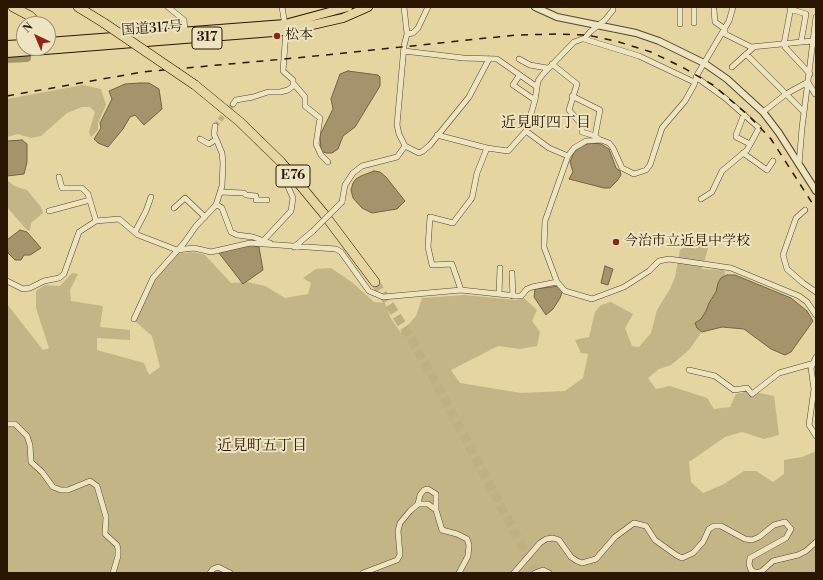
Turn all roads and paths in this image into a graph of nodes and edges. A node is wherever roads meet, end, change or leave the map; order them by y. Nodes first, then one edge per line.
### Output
1 (13, 7) edge
2 (78, 7) edge
3 (168, 7) edge
4 (282, 7) edge
5 (348, 7) edge
6 (368, 7) edge
7 (404, 7) edge
8 (428, 7) edge
9 (535, 7) edge
10 (613, 7) edge
11 (680, 7) edge
12 (694, 7) edge
13 (733, 7) edge
14 (7, 8) edge
15 (791, 8) edge
16 (714, 10) dead end
17 (20, 16) edge
18 (30, 16) edge
19 (816, 17) edge
20 (694, 23) dead end
21 (680, 24) dead end
22 (598, 26) junction
23 (285, 28) junction
24 (724, 29) junction
25 (185, 31) junction
26 (407, 34) junction
27 (584, 39) junction
28 (56, 41) edge
29 (812, 41) junction
30 (801, 42) junction
31 (784, 44) junction
32 (754, 47) junction
33 (56, 48) edge
34 (404, 51) junction
35 (746, 54) junction
36 (489, 59) junction
37 (519, 59) dead end
38 (704, 63) junction
39 (552, 64) junction
40 (813, 66) edge
41 (732, 67) dead end
42 (547, 68) junction
43 (810, 74) junction
44 (519, 76) junction
45 (695, 79) junction
46 (808, 82) junction
47 (293, 83) junction
48 (537, 87) junction
49 (786, 94) junction
50 (815, 94) dead end
51 (572, 96) junction
52 (535, 100) junction
53 (233, 104) tunnel mouth
54 (803, 111) dead end
55 (763, 112) junction
56 (744, 114) junction
57 (215, 126) tunnel mouth
58 (526, 131) junction
59 (438, 135) junction
60 (594, 136) junction
61 (200, 139) dead end
62 (215, 140) junction
63 (601, 140) junction
64 (750, 144) junction
65 (405, 146) junction
66 (488, 148) junction
67 (743, 153) junction
68 (568, 156) junction
69 (773, 161) dead end
70 (328, 162) dead end
71 (799, 164) junction
72 (59, 176) dead end
73 (286, 182) dead end
74 (816, 190) edge
75 (220, 192) junction
76 (151, 197) dead end
77 (701, 199) dead end
78 (90, 200) junction
79 (267, 200) dead end
80 (216, 204) junction
81 (174, 208) dead end
82 (805, 210) dead end
83 (48, 211) dead end
84 (205, 217) junction
85 (96, 221) junction
86 (134, 232) junction
87 (264, 240) junction
88 (274, 244) junction
89 (294, 247) junction
90 (177, 250) junction
91 (500, 268) dead end
92 (512, 273) dead end
93 (7, 281) edge
94 (375, 282) tunnel mouth
95 (558, 282) junction
96 (461, 290) junction
97 (816, 292) edge
98 (499, 294) junction
99 (513, 296) junction
100 (816, 315) edge
101 (134, 319) dead end
102 (816, 357) edge
103 (812, 364) junction
104 (689, 370) dead end
105 (815, 386) edge
106 (7, 424) edge
107 (816, 436) edge
108 (418, 504) junction
109 (436, 510) junction
110 (816, 542) edge
111 (113, 573) edge
112 (210, 573) edge
113 (230, 573) edge
114 (363, 573) edge
115 (459, 573) edge
116 (514, 573) edge
117 (535, 573) edge
118 (549, 573) edge

1 - 18 highway
2 - 94 highway, E76, bridge
3 - 25 street
4 - 23 street
5 - 23 highway, 国道317号 / 317
6 - 23 highway, 国道317号 / 317
7 - 26 street
8 - 26 street
9 - 22 street
10 - 22 street
11 - 21 street
12 - 20 street
13 - 24 street
14 - 17 highway
15 - 30 street
15 - 31 street
16 - 24 street
19 - 29 street
22 - 27 street
22 - 38 street
23 - 25 highway, 国道317号 / 317
23 - 33 highway, 国道317号 / 317
23 - 47 street
24 - 32 street
24 - 38 street
25 - 28 highway, 国道317号 / 317
26 - 34 street
27 - 39 street
27 - 45 street
29 - 30 street
29 - 40 street
30 - 31 street
31 - 32 street
31 - 43 street
32 - 35 street
34 - 36 street
34 - 65 street
35 - 41 street
35 - 49 street
36 - 44 street
36 - 59 street
37 - 42 street
38 - 45 street
38 - 55 street
39 - 42 street
39 - 51 street
40 - 43 street
42 - 48 street
43 - 46 street
44 - 48 street
44 - 52 street
45 - 56 street
45 - 63 street
46 - 49 street
46 - 50 street
46 - 71 street
47 - 53 street
47 - 70 street
48 - 52 street
49 - 54 street
49 - 55 street
51 - 60 street
51 - 60 street
52 - 58 street
55 - 71 street
56 - 64 street
56 - 64 street
57 - 62 street
58 - 66 street
58 - 68 street
59 - 65 street
59 - 66 street
60 - 63 street
61 - 62 street
62 - 75 street
63 - 68 street
64 - 67 street
65 - 89 street, bridge
66 - 96 street
67 - 69 street
67 - 77 street
68 - 95 street
71 - 74 street
72 - 78 street
73 - 87 street
75 - 79 street
75 - 80 street
76 - 86 street
78 - 83 street
78 - 85 street
80 - 84 street
80 - 87 street
81 - 84 street
82 - 97 street
84 - 90 street
85 - 86 street
85 - 93 street
86 - 90 street
87 - 88 street
88 - 89 street
88 - 90 street
89 - 96 street
90 - 101 street
91 - 98 street
92 - 99 street
95 - 99 street
95 - 100 street
96 - 98 street
98 - 99 street
102 - 103 street
103 - 104 street
103 - 105 street
105 - 107 street
106 - 111 street
108 - 109 street
108 - 109 street
108 - 114 street
109 - 115 street
110 - 116 street
112 - 113 street
117 - 118 street

